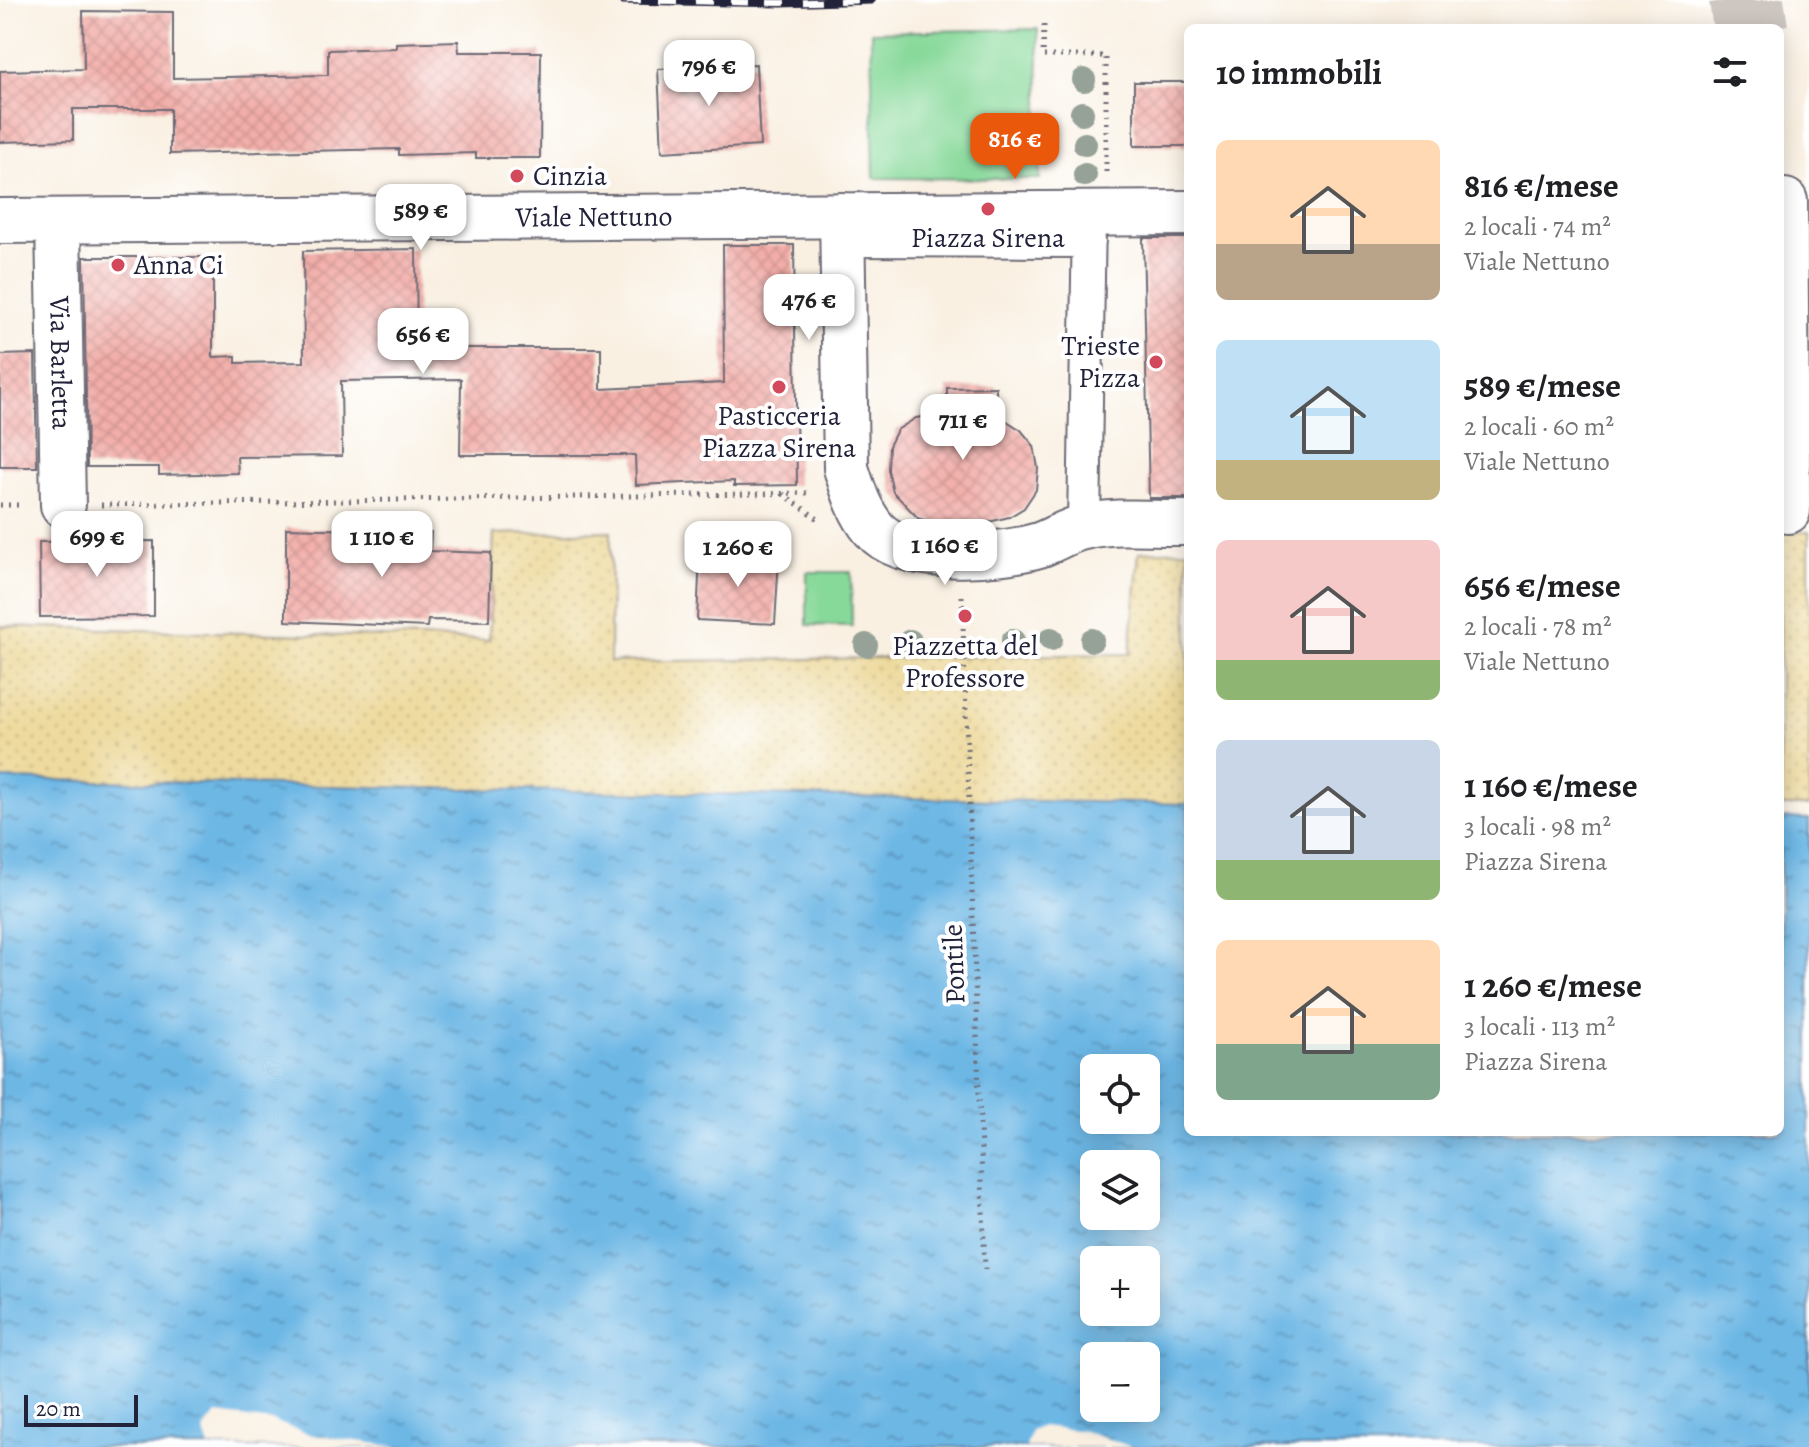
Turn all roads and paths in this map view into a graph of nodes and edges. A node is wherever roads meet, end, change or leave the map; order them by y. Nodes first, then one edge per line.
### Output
1 (1044, 25) dead end
2 (1791, 201) edge
3 (1184, 213) edge
4 (0, 221) edge
5 (58, 221) junction
6 (1094, 224) junction
7 (842, 228) junction
8 (783, 493) dead end
9 (0, 505) edge
10 (63, 505) junction
11 (1792, 511) edge
12 (1184, 523) edge
13 (1106, 526) junction
14 (961, 582) dead end
15 (985, 1270) dead end

1 - 6 path
2 - 11 street
3 - 6 street, Viale Nettuno
4 - 5 street, Viale Nettuno
5 - 7 street, Viale Nettuno
5 - 10 street, Via Barletta
6 - 7 street, Viale Nettuno
6 - 13 street
7 - 13 street
8 - 10 path
9 - 10 path
12 - 13 street
14 - 15 path, Pontile

